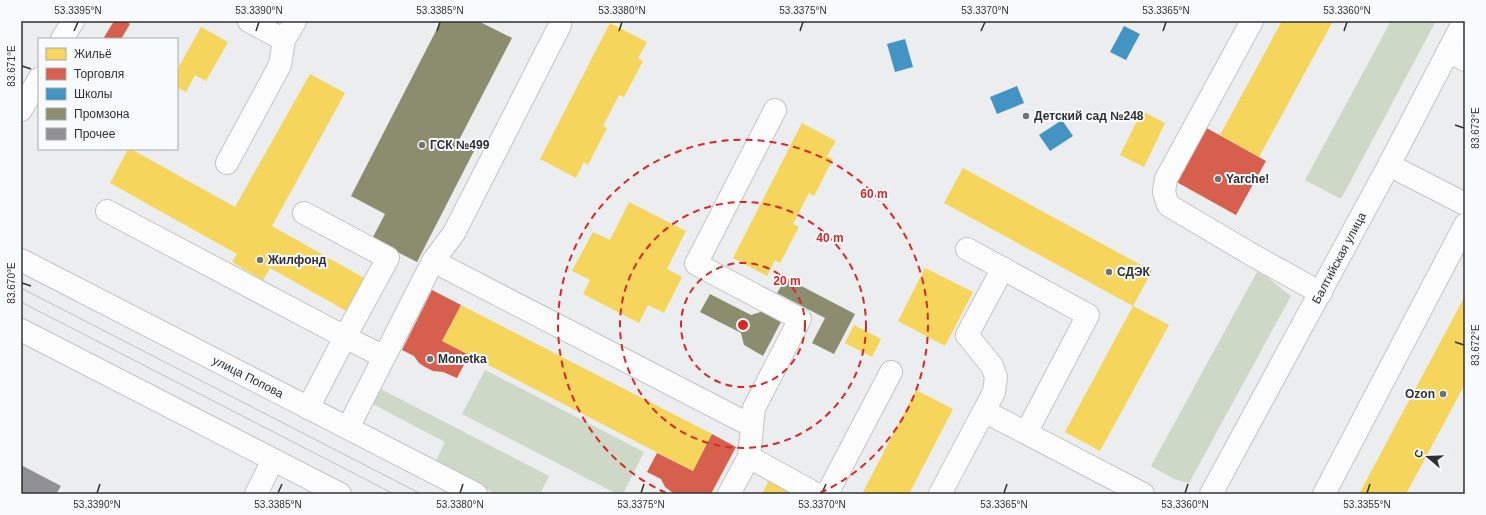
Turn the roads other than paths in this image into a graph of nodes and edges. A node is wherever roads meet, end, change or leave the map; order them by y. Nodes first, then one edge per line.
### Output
1 (73, 21) edge
2 (249, 21) edge
3 (295, 21) edge
4 (1252, 21) edge
5 (1464, 21) edge
6 (560, 24) dead end
7 (63, 38) edge
8 (284, 40) junction
9 (1457, 55) edge
10 (38, 81) edge
11 (21, 110) edge
12 (776, 110) dead end
13 (227, 163) dead end
14 (1389, 165) junction
15 (1465, 204) edge
16 (107, 210) dead end
17 (304, 213) dead end
18 (1465, 225) edge
19 (968, 249) dead end
20 (21, 260) edge
21 (432, 261) junction
22 (1003, 268) junction
23 (1320, 293) junction
24 (21, 330) edge
25 (345, 337) junction
26 (384, 357) junction
27 (891, 372) dead end
28 (308, 408) junction
29 (984, 410) junction
30 (752, 426) junction
31 (348, 428) junction
32 (1026, 433) junction
33 (748, 457) junction
34 (273, 460) junction
35 (256, 494) edge
36 (340, 494) edge
37 (476, 494) edge
38 (729, 494) edge
39 (816, 494) edge
40 (826, 494) edge
41 (940, 494) edge
42 (1143, 494) edge
43 (1211, 494) edge
44 (1324, 494) edge

1 - 7 main road
2 - 8 main road
3 - 8 main road
4 - 23 main road
5 - 9 main road, Балтийская улица
6 - 21 main road
8 - 13 main road
9 - 14 main road, Балтийская улица
10 - 11 main road
12 - 30 main road
14 - 15 main road
14 - 23 main road, Балтийская улица
16 - 25 main road
17 - 25 main road
18 - 44 main road
19 - 22 main road
20 - 28 main road, улица Попова
21 - 26 main road
21 - 30 main road
22 - 29 main road
22 - 32 main road
23 - 43 main road, Балтийская улица
24 - 34 main road
25 - 26 main road
25 - 28 main road
26 - 31 main road
27 - 40 main road
28 - 31 main road, улица Попова
29 - 32 main road
29 - 41 main road
30 - 33 main road
31 - 37 main road, улица Попова
32 - 42 main road
33 - 38 main road
33 - 39 main road
34 - 35 main road
34 - 36 main road

